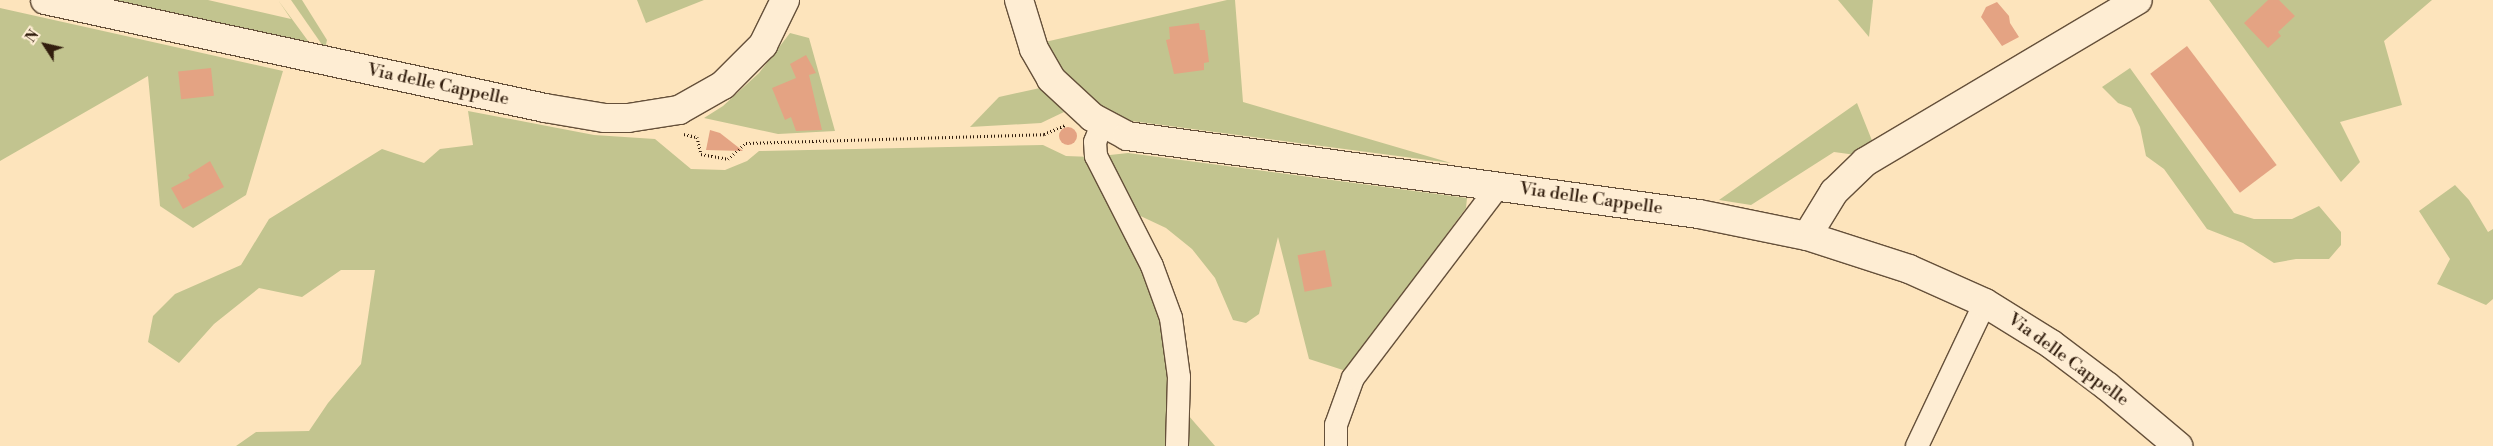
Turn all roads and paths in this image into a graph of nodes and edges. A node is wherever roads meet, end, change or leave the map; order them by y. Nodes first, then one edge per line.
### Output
1 (45, 0) edge
2 (785, 0) edge
3 (1018, 0) edge
4 (2138, 0) edge
5 (680, 133) dead end
6 (1099, 133) junction
7 (1499, 186) junction
8 (1807, 236) junction
9 (1985, 303) junction
10 (1177, 446) edge
11 (1336, 446) edge
12 (1918, 446) edge
13 (2178, 446) edge

1 - 2 main road, Via delle Cappelle
3 - 6 main road, Via delle Cappelle
4 - 8 main road
5 - 6 path
6 - 7 main road, Via delle Cappelle
6 - 10 street
7 - 8 main road, Via delle Cappelle
7 - 11 street
8 - 9 main road, Via delle Cappelle
9 - 12 street
9 - 13 main road, Via delle Cappelle

